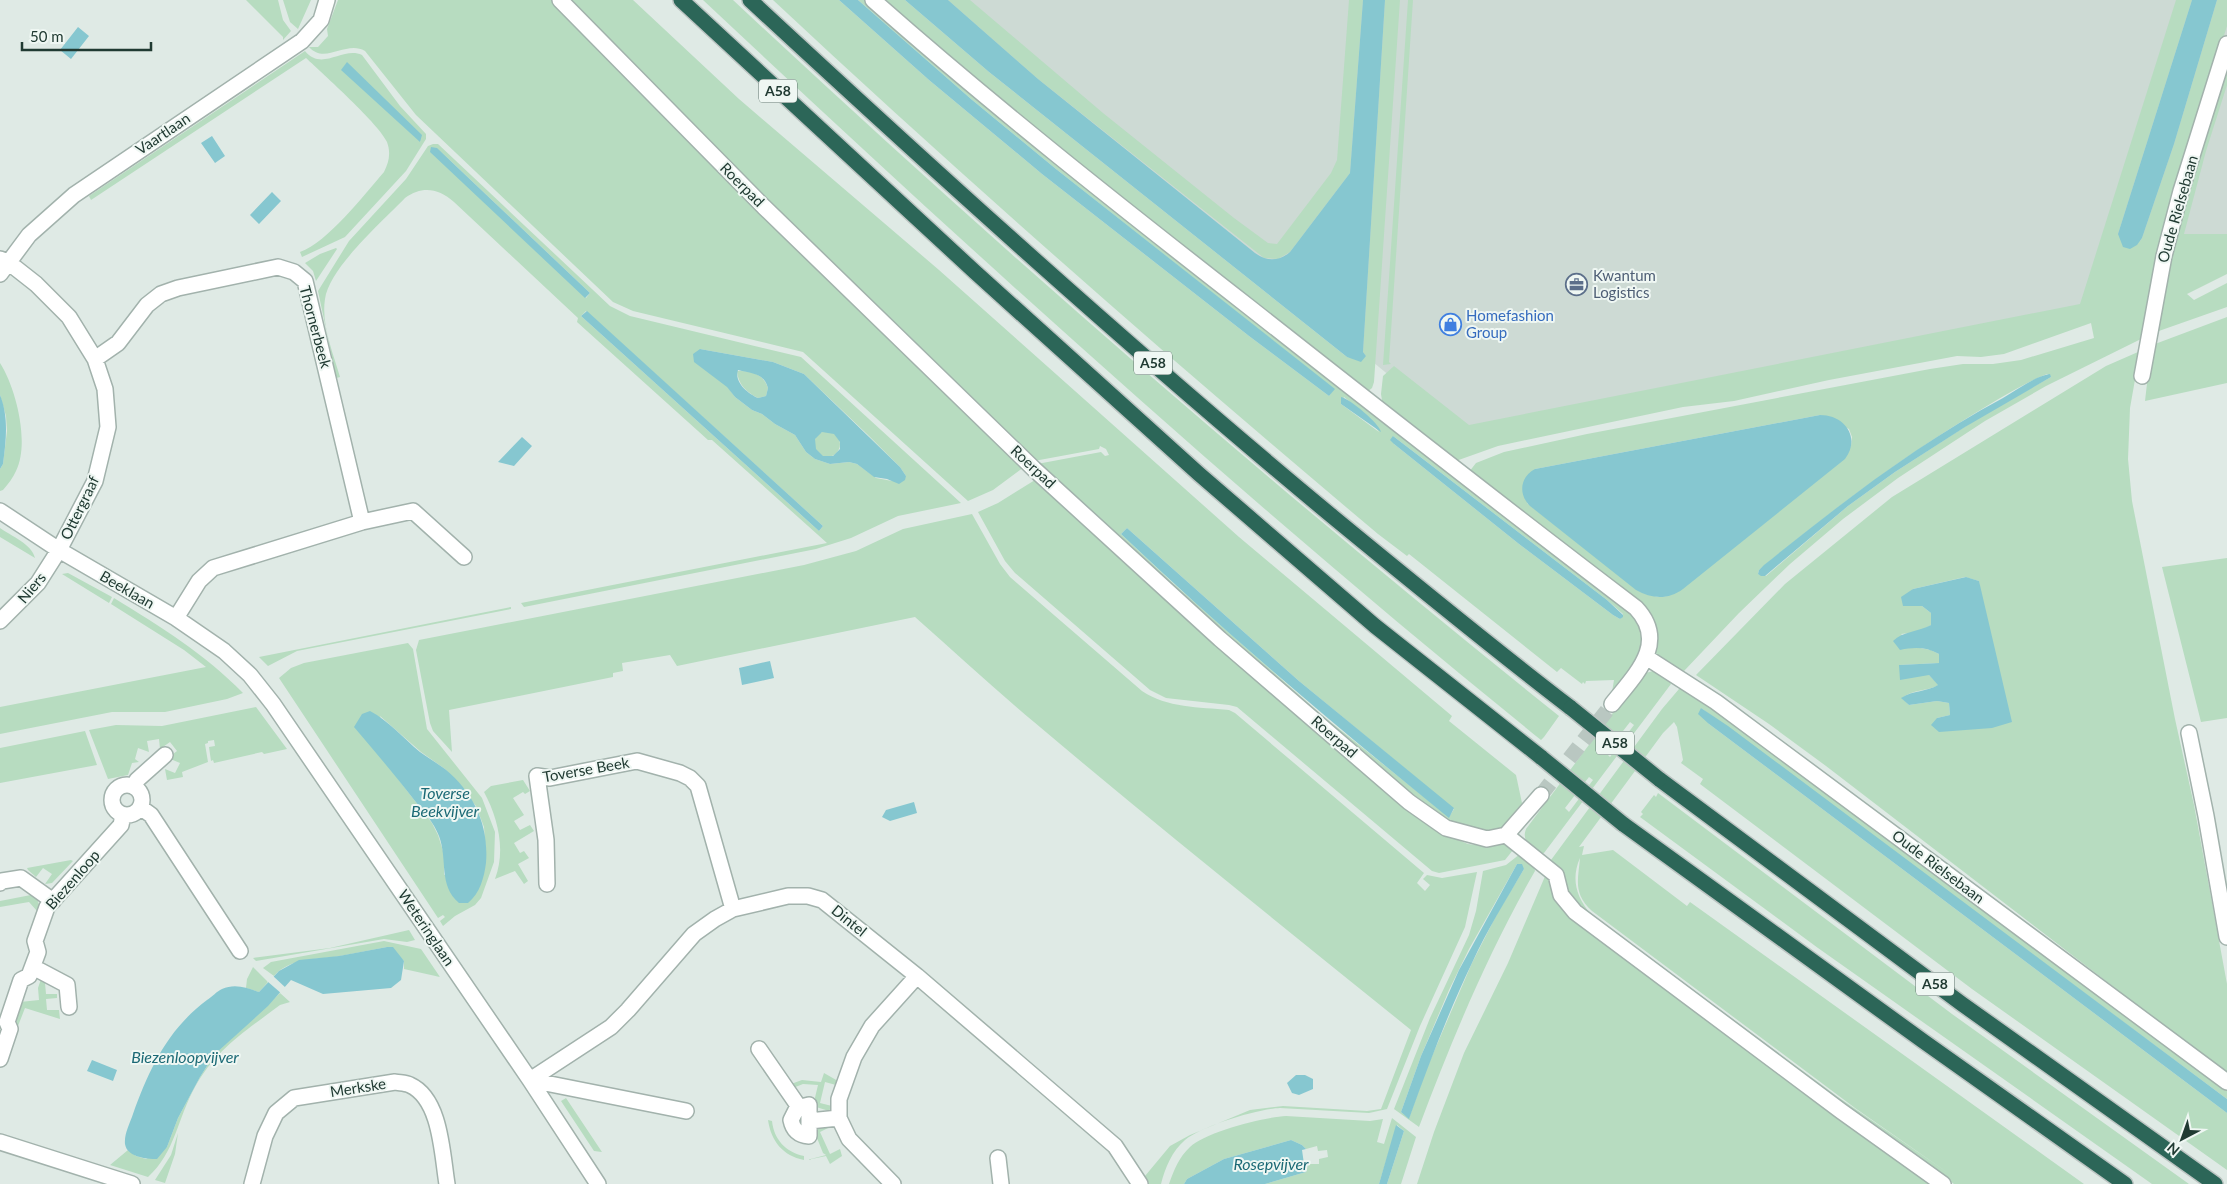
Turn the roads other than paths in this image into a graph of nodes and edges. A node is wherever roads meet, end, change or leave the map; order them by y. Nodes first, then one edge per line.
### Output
1 (327, 0) edge
2 (560, 0) edge
3 (681, 0) edge
4 (750, 0) edge
5 (873, 0) edge
6 (2227, 44) edge
7 (3, 265) edge
8 (95, 359) junction
9 (2142, 376) dead end
10 (0, 511) edge
11 (362, 522) junction
12 (59, 550) junction
13 (464, 557) dead end
14 (176, 618) junction
15 (0, 621) edge
16 (1646, 657) junction
17 (250, 675) joint
18 (1612, 704) tunnel mouth
19 (2188, 733) dead end
20 (165, 755) dead end
21 (134, 787) junction
22 (1541, 795) tunnel mouth
23 (140, 807) junction
24 (123, 814) junction
25 (1506, 835) junction
26 (0, 883) edge
27 (547, 884) dead end
28 (53, 901) junction
29 (733, 908) junction
30 (2227, 937) edge
31 (240, 951) dead end
32 (32, 966) junction
33 (917, 976) junction
34 (69, 1007) dead end
35 (759, 1049) dead end
36 (0, 1059) edge
37 (530, 1080) junction
38 (2227, 1082) edge
39 (686, 1111) dead end
40 (839, 1118) junction
41 (0, 1142) edge
42 (998, 1158) dead end
43 (132, 1184) edge
44 (252, 1184) edge
45 (447, 1184) edge
46 (598, 1184) edge
47 (893, 1184) edge
48 (1001, 1184) edge
49 (1140, 1184) edge
50 (1943, 1184) edge
51 (2125, 1184) edge
52 (2215, 1184) edge

1 - 7 street, Vaartlaan
2 - 25 street, Roerpad
3 - 51 highway, A58, bridge
4 - 52 highway, A58, bridge
5 - 16 street
6 - 9 street, Oude Rielsebaan
7 - 8 street, Ottergraaf
8 - 11 street, Thornerbeek
8 - 12 street, Ottergraaf
10 - 12 street, Beeklaan
11 - 13 street
11 - 14 street
12 - 14 street, Beeklaan
12 - 15 street, Niers
14 - 17 street, Beeklaan
16 - 18 street
16 - 38 street, Oude Rielsebaan
17 - 37 street, Weteringlaan
19 - 30 street
20 - 21 street
21 - 23 street
21 - 24 street
22 - 25 street
23 - 24 street
23 - 31 street
24 - 28 street, Biezenloop
25 - 50 street
26 - 28 street
27 - 29 street, Toverse Beek
28 - 32 street, Biezenloop
29 - 33 street, Dintel
29 - 37 street, Dintel
32 - 34 street
32 - 36 street, Biezenloop
33 - 40 street
33 - 49 street, Dintel
35 - 40 street
37 - 39 street
37 - 46 street, Weteringlaan
40 - 47 street
41 - 43 street
42 - 48 street
44 - 45 street, Merkske

